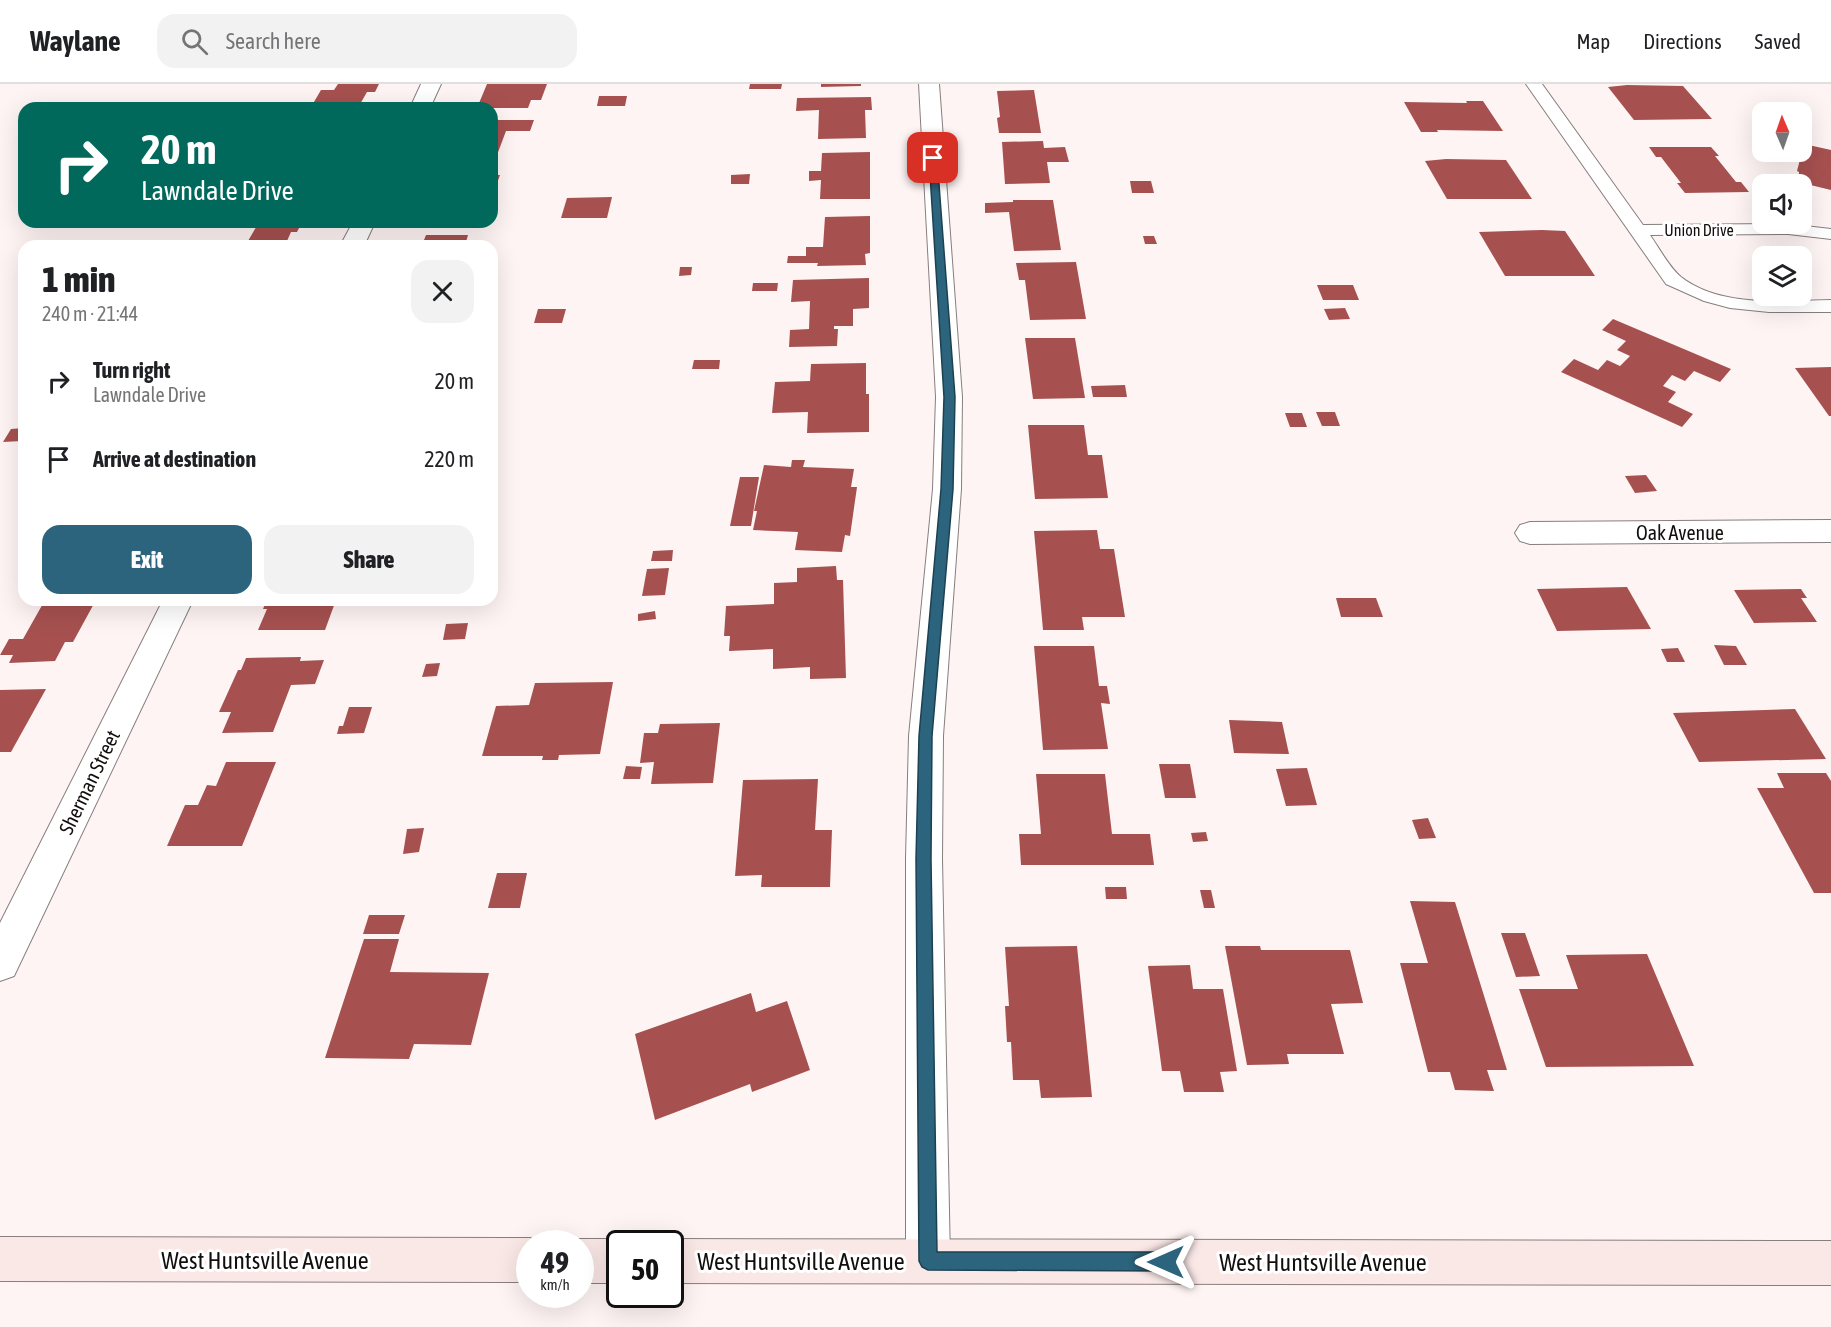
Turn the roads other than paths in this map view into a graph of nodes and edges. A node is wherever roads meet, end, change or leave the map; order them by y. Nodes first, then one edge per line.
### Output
1 (431, 84) edge
2 (929, 84) edge
3 (1534, 84) edge
4 (423, 102) edge
5 (1638, 230) junction
6 (1831, 234) edge
7 (1831, 306) edge
8 (1831, 531) edge
9 (1530, 532) dead end
10 (175, 606) edge
11 (0, 963) edge
12 (0, 1259) edge
13 (516, 1260) edge
14 (684, 1261) edge
15 (928, 1261) junction
16 (1831, 1263) edge

1 - 4 street
2 - 15 street
3 - 5 lane, Union Drive
5 - 6 lane, Union Drive
5 - 7 lane, Union Drive
8 - 9 street, Oak Avenue
10 - 11 street, Sherman Street
12 - 13 main road, West Huntsville Avenue
14 - 15 main road, West Huntsville Avenue
15 - 16 main road, West Huntsville Avenue

